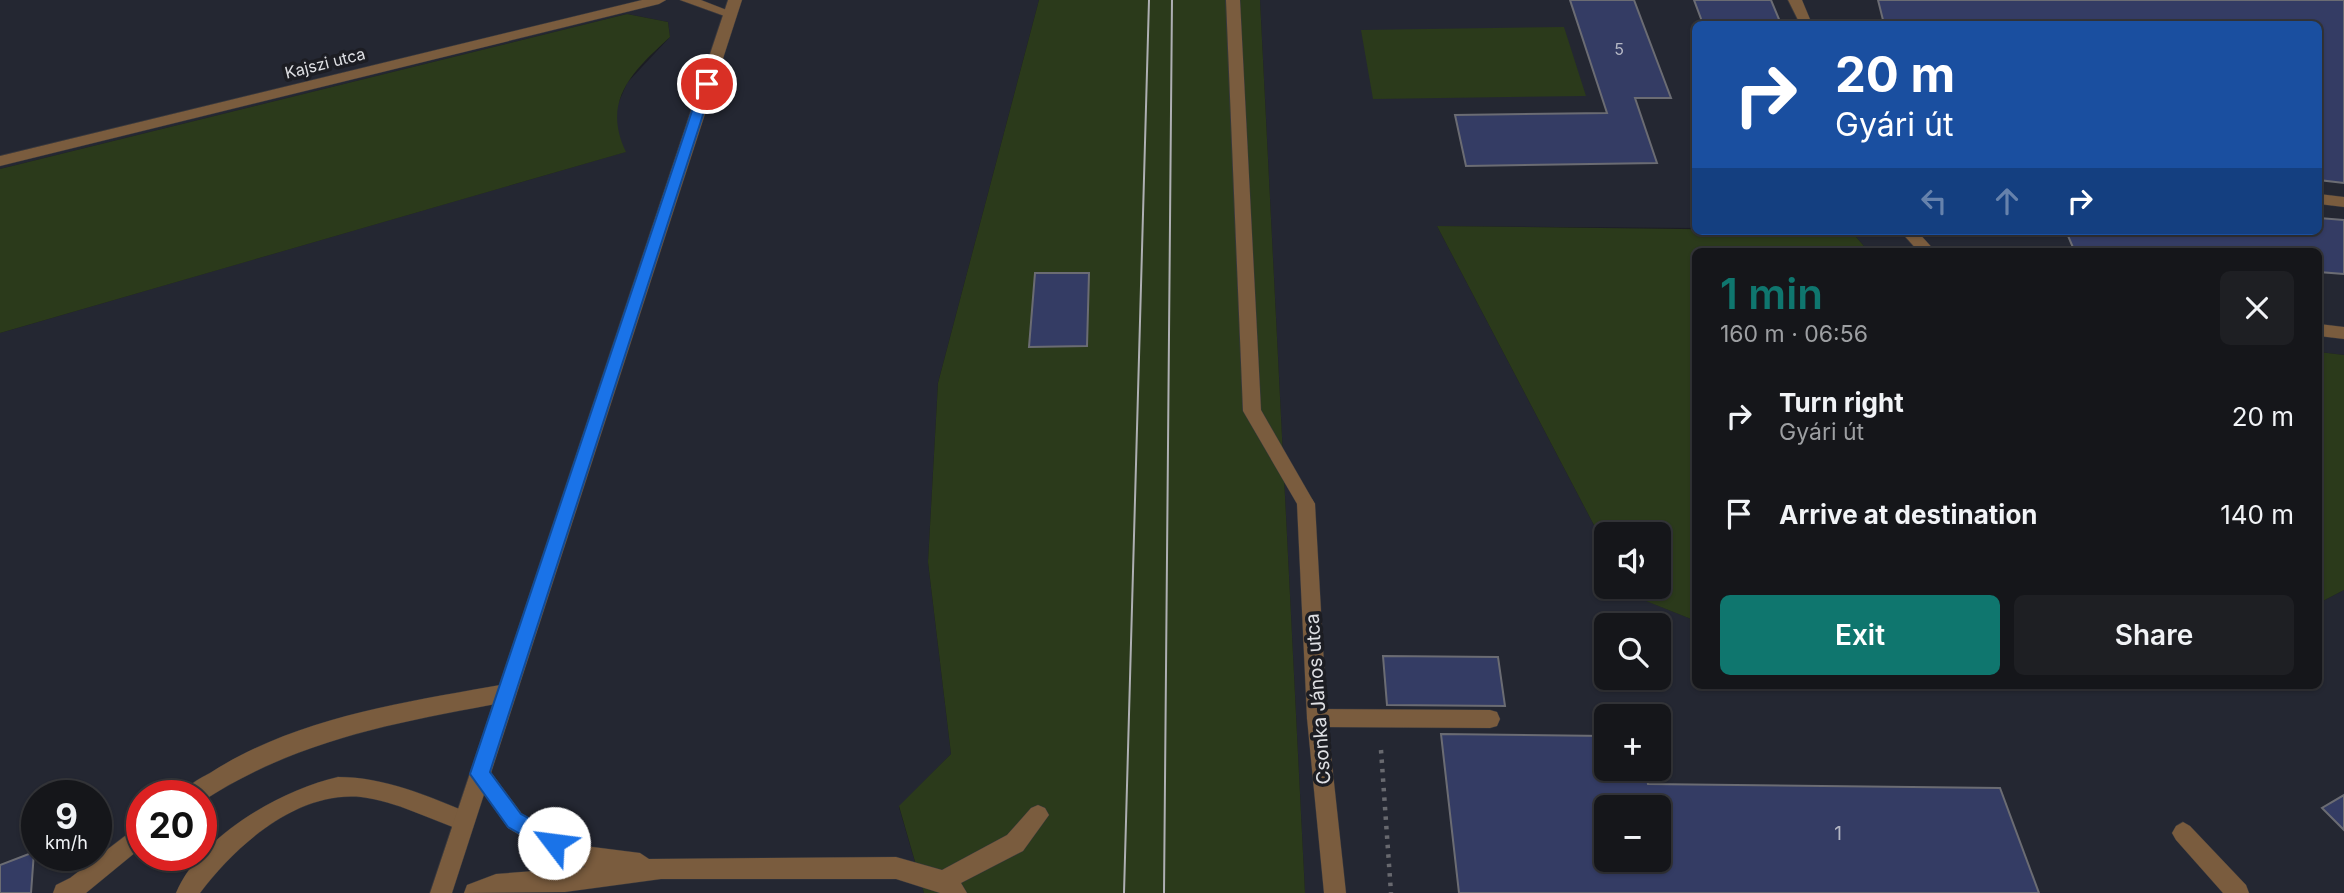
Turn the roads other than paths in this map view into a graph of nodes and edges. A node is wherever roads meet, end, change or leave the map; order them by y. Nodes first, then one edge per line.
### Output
1 (659, 0) edge
2 (687, 0) edge
3 (1233, 0) edge
4 (1795, 0) edge
5 (732, 7) edge
6 (1805, 21) edge
7 (0, 161) edge
8 (2322, 199) edge
9 (2344, 202) edge
10 (1912, 235) edge
11 (1924, 248) edge
12 (2322, 330) edge
13 (2344, 333) edge
14 (506, 693) junction
15 (1317, 718) junction
16 (1490, 719) dead end
17 (480, 774) junction
18 (215, 780) edge
19 (1038, 815) dead end
20 (464, 821) junction
21 (2183, 833) dead end
22 (126, 846) edge
23 (661, 868) junction
24 (949, 887) edge
25 (64, 893) edge
26 (187, 893) edge
27 (441, 893) edge
28 (475, 893) edge
29 (1335, 893) edge
30 (2238, 893) edge

1 - 7 street, Kajszi utca
2 - 5 street
3 - 15 street, Csonka János utca
4 - 6 street
5 - 14 street
8 - 9 street
10 - 11 street
12 - 13 street
14 - 17 street
14 - 18 street
15 - 16 street
15 - 29 street, Csonka János utca
17 - 20 street
17 - 23 street
19 - 24 street
20 - 26 street
20 - 27 street
21 - 30 street
22 - 25 street
23 - 24 street
23 - 28 street

